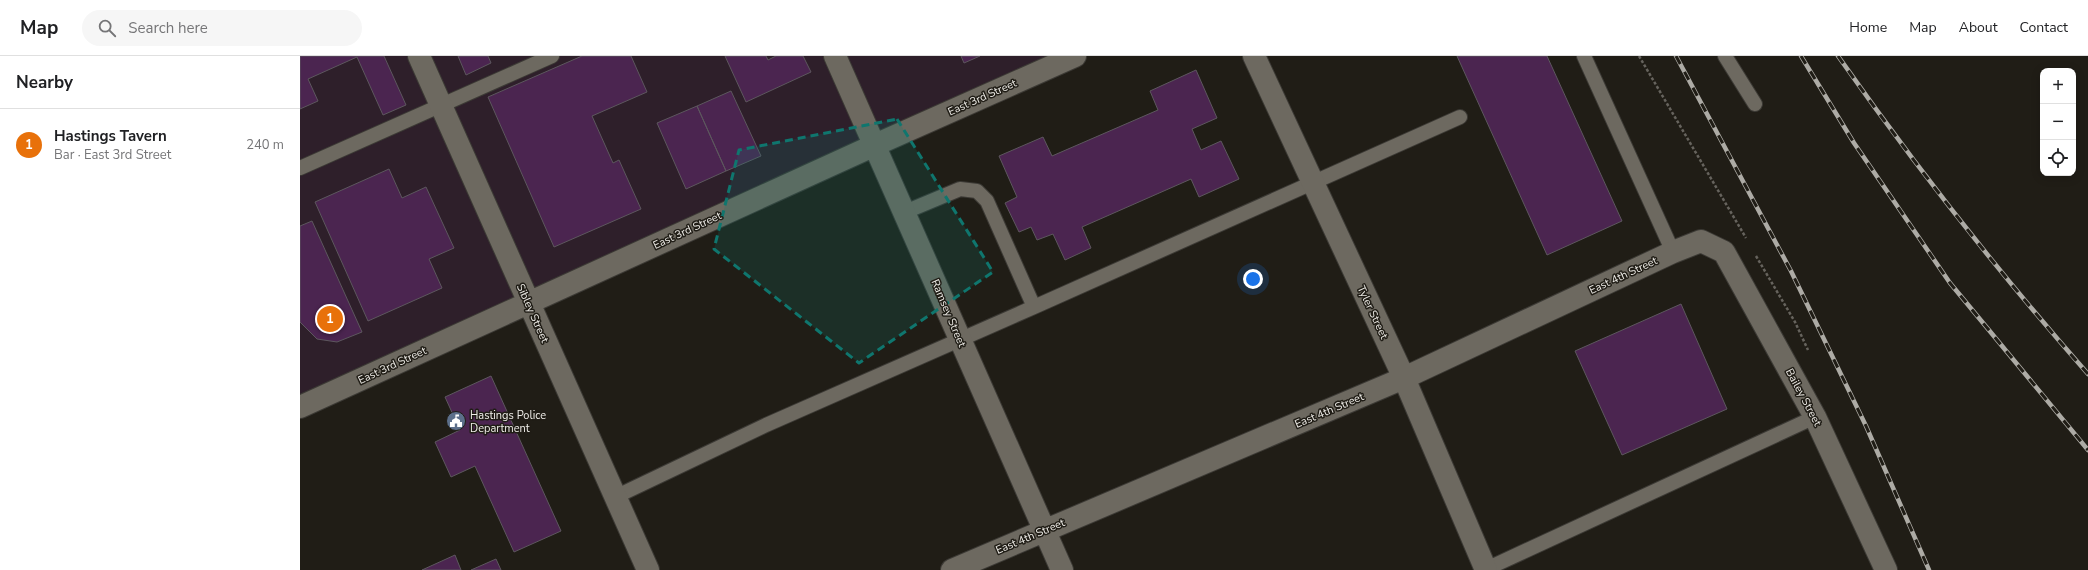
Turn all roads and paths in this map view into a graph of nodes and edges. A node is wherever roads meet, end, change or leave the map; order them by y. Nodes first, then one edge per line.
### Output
1 (419, 56) edge
2 (552, 56) edge
3 (835, 56) edge
4 (1075, 56) edge
5 (1254, 56) edge
6 (1584, 56) edge
7 (1725, 56) edge
8 (1755, 104) dead end
9 (441, 105) junction
10 (1460, 117) dead end
11 (875, 145) junction
12 (300, 168) edge
13 (1313, 182) junction
14 (905, 212) junction
15 (1701, 241) joint
16 (1673, 252) junction
17 (528, 303) junction
18 (1034, 307) junction
19 (960, 339) junction
20 (1404, 378) junction
21 (300, 407) edge
22 (1816, 417) junction
23 (615, 497) junction
24 (1044, 530) junction
25 (648, 570) edge
26 (952, 570) edge
27 (1062, 570) edge
28 (1485, 570) edge
29 (1886, 570) edge

1 - 9 street, Sibley Street
2 - 9 lane
3 - 11 street, Ramsey Street
4 - 11 street, East 3rd Street
5 - 13 street, Tyler Street
6 - 16 lane
7 - 8 lane
9 - 12 lane
9 - 17 street, Sibley Street
10 - 13 lane
11 - 14 street, Ramsey Street
11 - 17 street, East 3rd Street
13 - 18 lane
13 - 20 street, Tyler Street
14 - 18 lane
14 - 19 street, Ramsey Street
15 - 16 street, East 4th Street
15 - 22 street, Bailey Street
16 - 20 street, East 4th Street
17 - 21 street, East 3rd Street
17 - 23 street, Sibley Street
18 - 19 lane
19 - 23 lane
19 - 24 street, Ramsey Street
20 - 24 street, East 4th Street
20 - 28 street, Tyler Street
22 - 28 lane
22 - 29 street, Bailey Street
23 - 25 street, Sibley Street
24 - 26 street, East 4th Street
24 - 27 street, Ramsey Street

